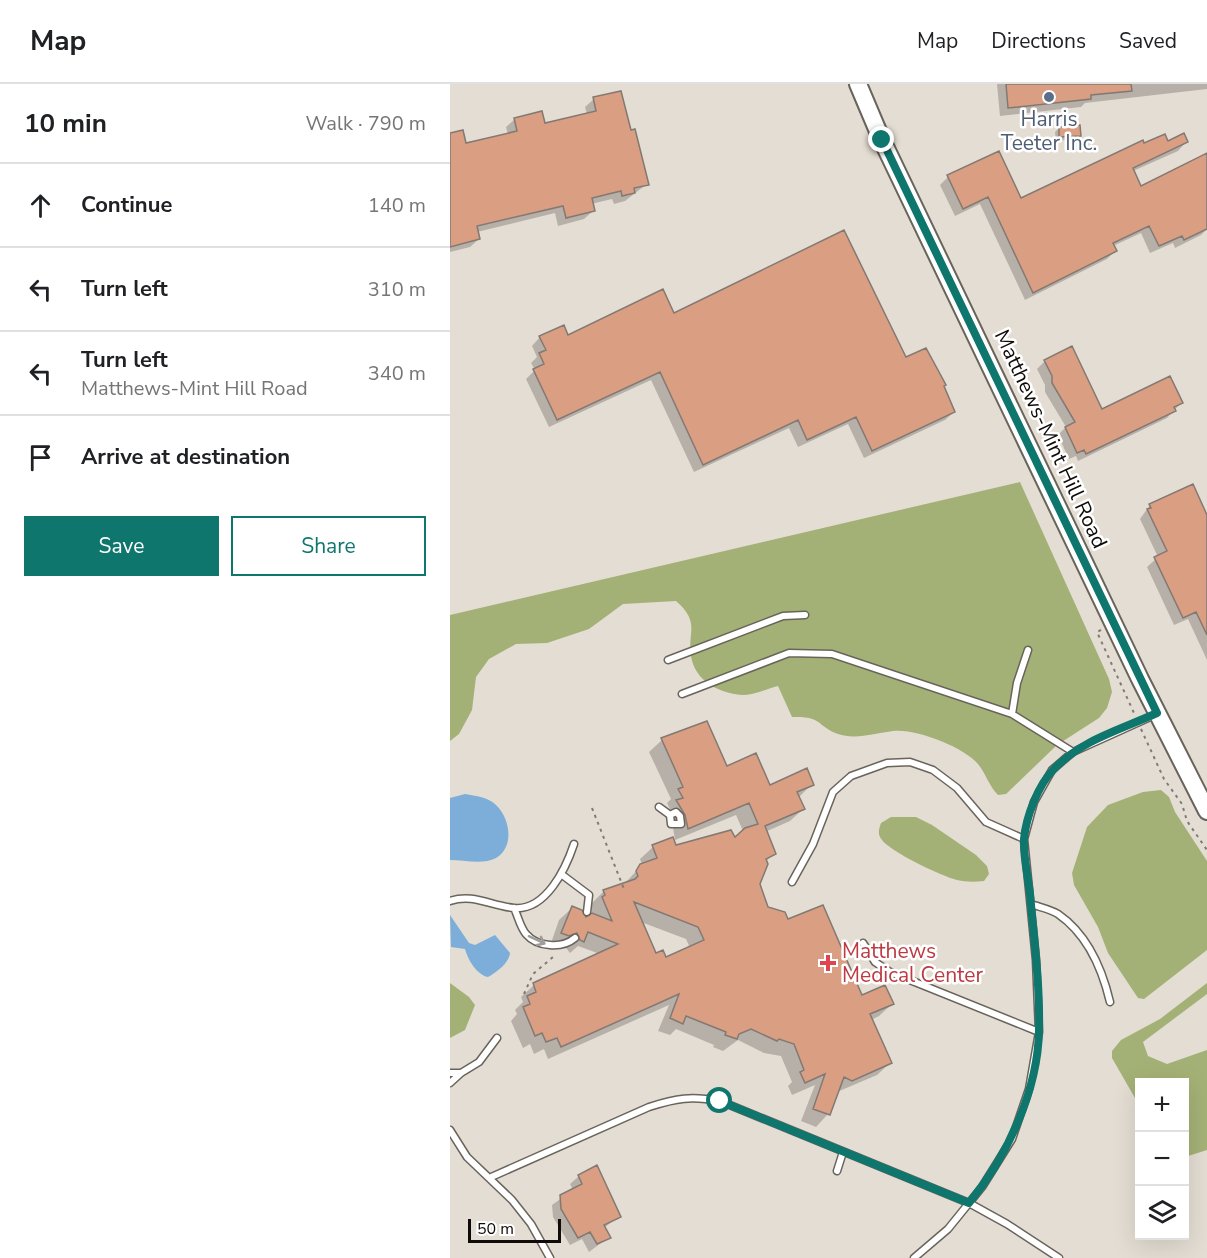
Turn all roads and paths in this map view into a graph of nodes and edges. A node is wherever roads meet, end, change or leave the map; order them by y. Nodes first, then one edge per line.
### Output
1 (858, 84) edge
2 (805, 615) dead end
3 (1097, 632) dead end
4 (1028, 650) dead end
5 (668, 660) dead end
6 (682, 694) dead end
7 (1132, 709) dead end
8 (1157, 713) junction
9 (1012, 714) junction
10 (1143, 734) dead end
11 (1073, 752) junction
12 (659, 807) dead end
13 (592, 808) dead end
14 (1207, 811) edge
15 (670, 814) dead end
16 (1024, 839) junction
17 (574, 844) dead end
18 (1207, 850) edge
19 (561, 874) junction
20 (792, 882) dead end
21 (624, 889) dead end
22 (450, 901) edge
23 (1031, 904) junction
24 (514, 908) junction
25 (587, 912) dead end
26 (575, 938) dead end
27 (864, 943) dead end
28 (553, 957) dead end
29 (524, 994) dead end
30 (1110, 1002) dead end
31 (1039, 1032) junction
32 (497, 1038) dead end
33 (450, 1072) edge
34 (461, 1073) junction
35 (450, 1083) edge
36 (450, 1130) edge
37 (843, 1152) junction
38 (837, 1171) dead end
39 (489, 1178) junction
40 (969, 1203) junction
41 (550, 1258) edge
42 (914, 1258) edge
43 (1059, 1258) edge

1 - 8 main road, Matthews-Mint Hill Road
2 - 5 lane
3 - 7 path
4 - 9 lane
6 - 9 lane
8 - 11 lane
8 - 14 main road, Matthews-Mint Hill Road
9 - 11 lane
10 - 18 path
11 - 16 lane
12 - 15 lane
13 - 21 path
16 - 20 lane
16 - 23 lane
17 - 19 lane
19 - 24 lane
19 - 25 lane
22 - 24 lane
23 - 30 lane
23 - 31 lane
24 -> 26 lane
27 - 31 lane
28 - 29 path
31 - 40 lane
32 - 34 lane
33 - 34 lane
34 - 35 lane
36 - 39 lane
37 - 38 lane
37 - 39 lane
37 - 40 lane
39 - 41 lane
40 - 42 lane
40 - 43 lane

